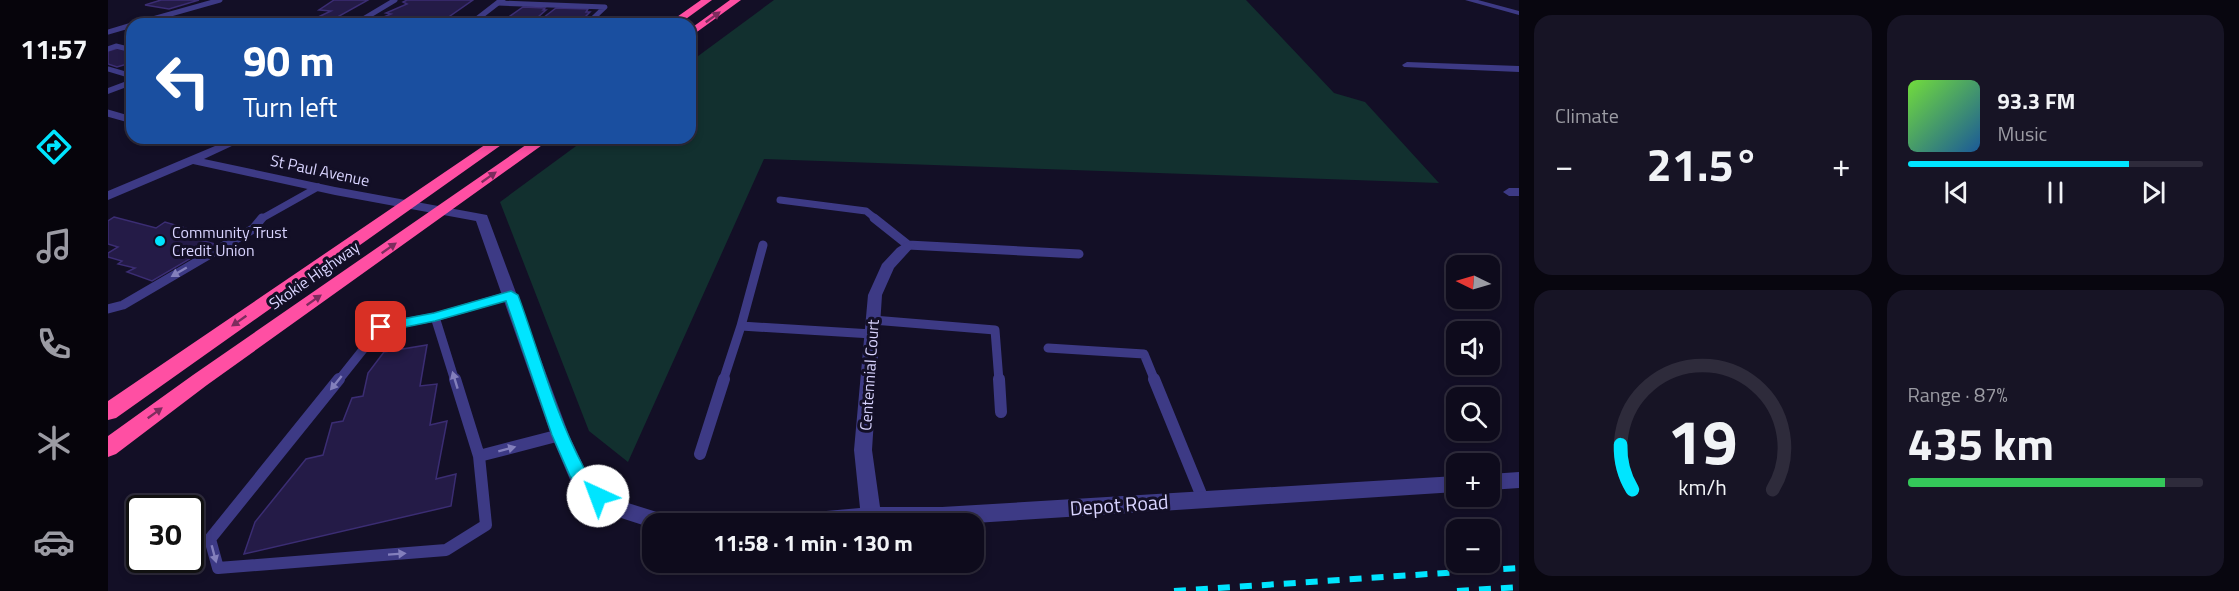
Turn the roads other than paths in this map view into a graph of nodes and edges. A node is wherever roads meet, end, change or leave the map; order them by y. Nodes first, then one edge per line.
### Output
1 (220, 0) edge
2 (395, 0) edge
3 (611, 0) edge
4 (707, 0) edge
5 (736, 0) edge
6 (1469, 0) edge
7 (500, 2) edge
8 (605, 7) junction
9 (1519, 13) edge
10 (156, 18) edge
11 (365, 18) edge
12 (478, 18) edge
13 (593, 18) edge
14 (681, 18) edge
15 (126, 26) edge
16 (696, 30) edge
17 (108, 32) edge
18 (126, 48) edge
19 (108, 49) edge
20 (1407, 65) dead end
21 (108, 69) edge
22 (1519, 69) edge
23 (126, 74) edge
24 (126, 84) edge
25 (108, 91) edge
26 (108, 113) edge
27 (126, 118) edge
28 (229, 144) edge
29 (495, 144) edge
30 (536, 144) edge
31 (192, 160) junction
32 (318, 187) junction
33 (108, 196) edge
34 (780, 200) dead end
35 (408, 205) junction
36 (441, 211) junction
37 (763, 245) dead end
38 (908, 245) junction
39 (1079, 254) dead end
40 (511, 295) junction
41 (108, 309) edge
42 (435, 317) junction
43 (741, 326) junction
44 (873, 327) junction
45 (1048, 348) dead end
46 (108, 412) edge
47 (1001, 412) dead end
48 (560, 435) junction
49 (108, 448) edge
50 (700, 454) dead end
51 (479, 456) junction
52 (1519, 480) edge
53 (1500, 481) edge
54 (1446, 485) edge
55 (1203, 500) junction
56 (871, 513) edge
57 (984, 513) edge
58 (642, 516) edge

1 - 10 lane
2 - 11 lane
3 - 8 lane
4 - 14 highway
16 -> 5 highway
6 - 9 street
7 - 8 lane
7 - 12 street
8 - 13 lane
15 - 17 lane
18 - 19 lane
20 - 22 street
21 - 23 lane
24 - 25 street
26 - 27 lane
28 - 31 street
29 - 35 highway, Skokie Highway
36 -> 30 highway, Skokie Highway
31 - 32 street, St Paul Avenue
31 - 33 street
32 - 35 street, St Paul Avenue
32 -> 41 lane
34 - 38 lane
35 - 36 street, St Paul Avenue
35 -> 46 highway, Skokie Highway
36 - 40 street
49 -> 36 highway, Skokie Highway
37 - 43 lane
38 - 39 lane
38 - 44 street, Centennial Court
40 - 42 lane
40 - 48 street
51 -> 42 lane
42 -> 51 lane
43 - 44 lane
43 - 50 lane
44 - 47 lane
44 - 56 street, Centennial Court
45 - 55 lane
51 -> 48 lane
48 - 58 street
52 - 53 street
54 - 55 street, Depot Road
55 - 57 street, Depot Road

